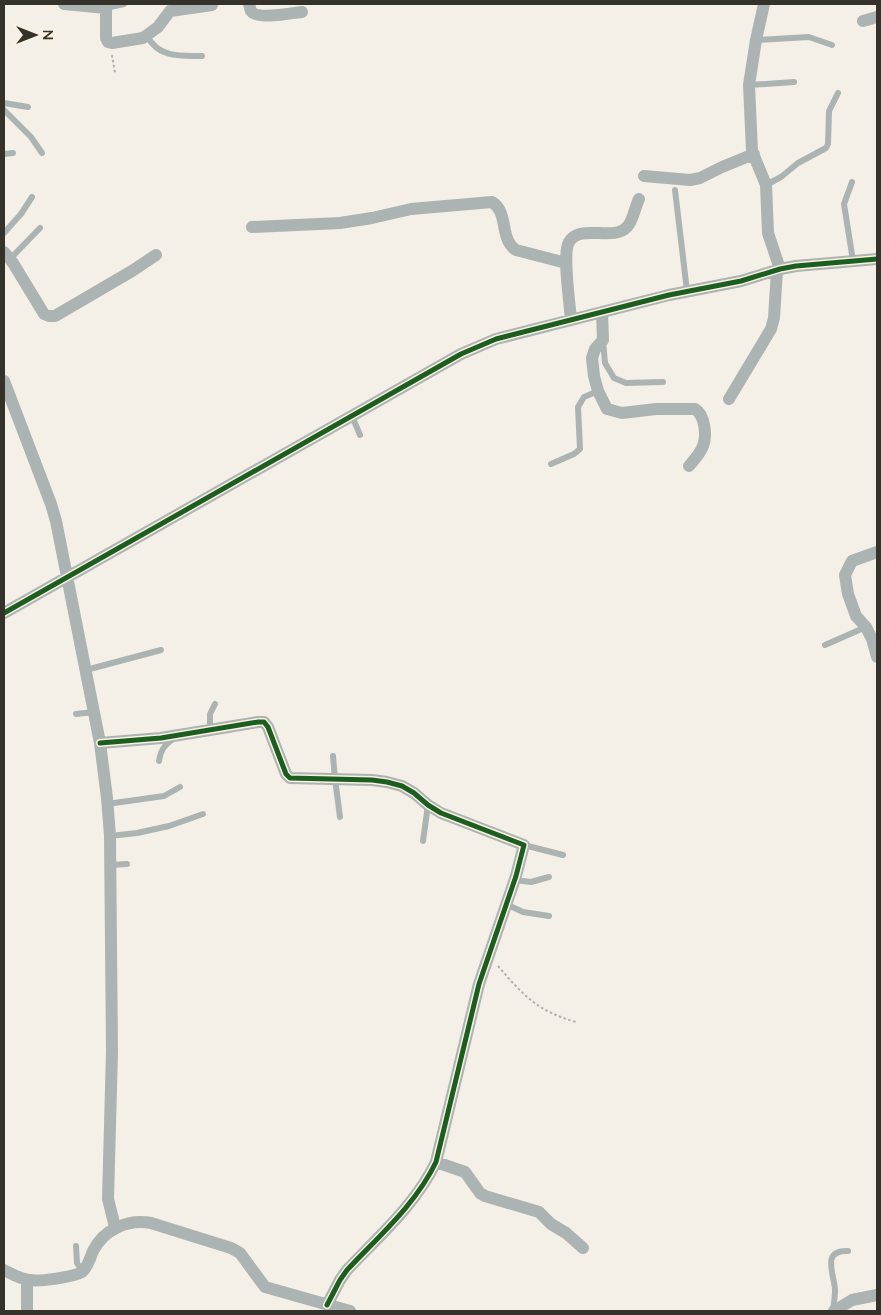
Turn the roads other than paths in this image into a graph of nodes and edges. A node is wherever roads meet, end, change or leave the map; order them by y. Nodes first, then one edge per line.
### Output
1 (64, 4) edge
2 (124, 4) edge
3 (249, 4) edge
4 (764, 4) edge
5 (212, 5) edge
6 (106, 8) junction
7 (302, 12) dead end
8 (877, 18) edge
9 (863, 21) dead end
10 (147, 36) junction
11 (756, 40) junction
12 (832, 45) dead end
13 (202, 56) dead end
14 (794, 82) dead end
15 (749, 85) junction
16 (838, 93) dead end
17 (4, 103) edge
18 (28, 107) dead end
19 (4, 110) edge
20 (13, 153) dead end
21 (42, 153) dead end
22 (4, 154) edge
23 (754, 154) junction
24 (644, 176) dead end
25 (852, 182) dead end
26 (766, 185) junction
27 (675, 190) dead end
28 (32, 197) dead end
29 (638, 199) dead end
30 (252, 227) dead end
31 (40, 228) dead end
32 (4, 233) edge
33 (7, 255) edge
34 (156, 255) dead end
35 (877, 259) edge
36 (853, 261) junction
37 (566, 263) junction
38 (778, 269) junction
39 (687, 291) junction
40 (602, 312) junction
41 (571, 320) junction
42 (603, 340) junction
43 (4, 381) edge
44 (663, 382) dead end
45 (598, 391) junction
46 (729, 399) dead end
47 (352, 416) junction
48 (360, 435) dead end
49 (551, 464) dead end
50 (689, 466) dead end
51 (877, 552) edge
52 (68, 577) junction
53 (4, 614) edge
54 (866, 628) junction
55 (825, 645) dead end
56 (161, 650) dead end
57 (876, 650) edge
58 (86, 670) junction
59 (215, 704) dead end
60 (94, 712) junction
61 (76, 714) dead end
62 (210, 730) junction
63 (178, 735) junction
64 (100, 743) junction
65 (334, 756) dead end
66 (160, 761) dead end
67 (334, 779) junction
68 (180, 786) dead end
69 (107, 804) junction
70 (428, 805) junction
71 (203, 814) dead end
72 (340, 817) dead end
73 (110, 836) junction
74 (423, 841) dead end
75 (524, 845) junction
76 (563, 855) dead end
77 (127, 864) dead end
78 (110, 865) junction
79 (549, 877) dead end
80 (515, 880) junction
81 (506, 904) junction
82 (549, 916) dead end
83 (436, 1162) junction
84 (115, 1227) junction
85 (76, 1246) dead end
86 (583, 1248) dead end
87 (848, 1251) dead end
88 (4, 1270) edge
89 (82, 1272) junction
90 (27, 1280) junction
91 (877, 1295) edge
92 (327, 1305) junction
93 (27, 1311) edge
94 (350, 1311) edge
95 (833, 1311) edge

1 - 6 street
2 - 6 lane
3 - 7 street
4 - 11 street
5 - 10 street
6 - 10 street
8 - 9 street
10 - 13 lane
11 - 12 lane
11 - 15 street
14 - 15 lane
15 - 23 street
16 - 26 lane
17 - 18 lane
19 - 21 lane
20 - 22 lane
23 - 24 street
23 - 26 street
25 - 36 lane
26 - 38 street
27 - 39 lane
28 - 32 lane
29 - 37 street
30 - 37 street
31 - 33 lane
33 - 34 street
35 - 36 street
36 - 38 street
37 - 41 street
38 - 39 street
38 - 46 street
39 - 40 street
40 - 41 street
40 - 42 street
41 - 47 street
42 - 44 lane
42 - 45 street
43 - 52 street
45 - 49 lane
45 - 50 street
47 - 48 lane
47 - 52 street
51 - 54 street
52 - 53 street
52 - 58 street
54 - 55 lane
54 - 57 street
56 - 58 lane
58 - 60 street
59 - 62 lane
60 - 61 lane
60 - 64 street
62 - 63 street
62 - 67 street
63 - 64 street
63 - 66 lane
64 - 69 street
65 - 67 lane
67 - 70 street
67 - 72 lane
68 - 69 lane
69 - 73 street
70 - 74 lane
70 - 75 street
71 - 73 lane
73 - 78 street
75 - 76 lane
75 - 80 street
77 - 78 lane
78 - 84 street
79 - 80 lane
80 - 81 street
81 - 82 lane
81 - 83 street
83 - 86 street
83 - 92 street
84 - 89 street
84 - 92 street
85 - 89 lane
87 - 95 lane
88 - 90 street
89 - 90 street
90 - 93 street
91 - 95 street
92 - 94 street

